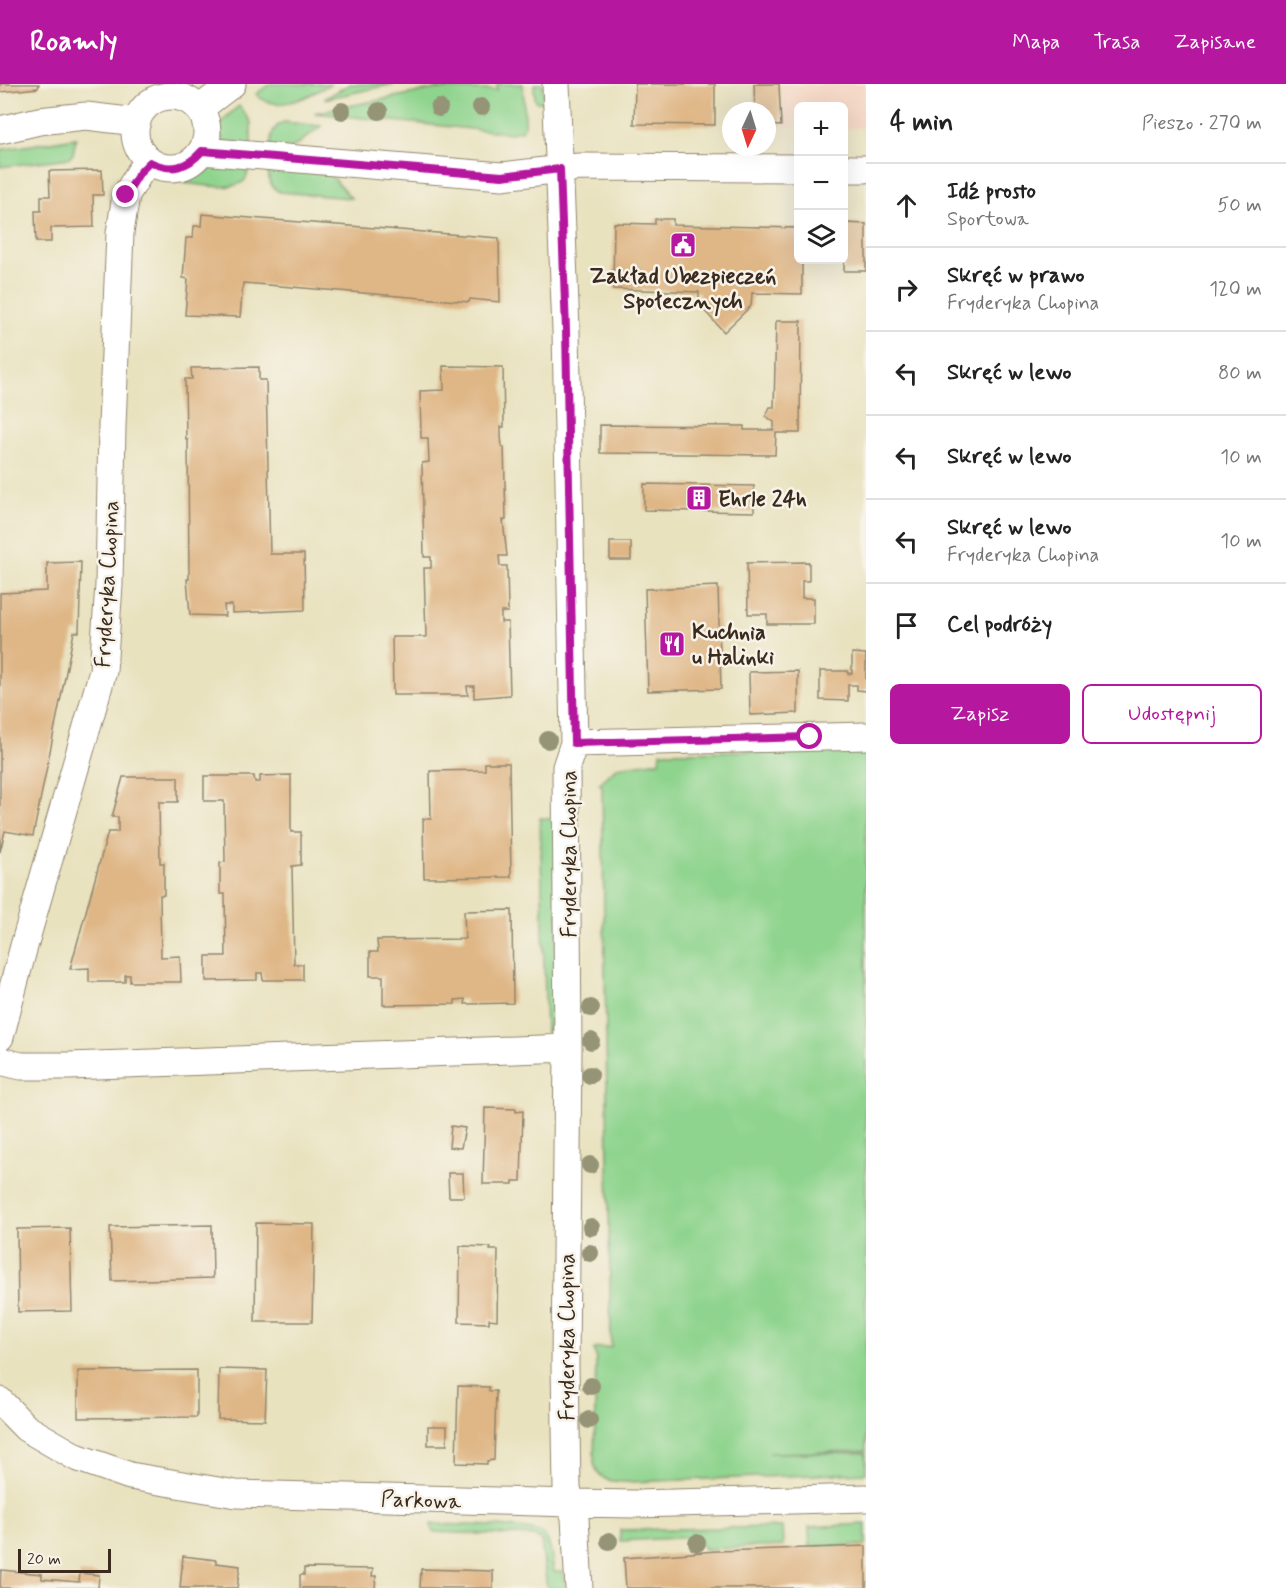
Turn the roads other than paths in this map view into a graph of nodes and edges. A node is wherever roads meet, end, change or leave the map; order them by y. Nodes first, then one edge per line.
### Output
1 (232, 84) edge
2 (556, 84) edge
3 (199, 109) junction
4 (136, 122) junction
5 (0, 130) edge
6 (202, 151) junction
7 (150, 162) junction
8 (794, 168) edge
9 (560, 169) junction
10 (848, 169) edge
11 (866, 169) edge
12 (866, 736) edge
13 (574, 743) junction
14 (0, 1037) edge
15 (568, 1048) junction
16 (0, 1061) edge
17 (0, 1401) edge
18 (866, 1498) edge
19 (571, 1503) junction
20 (579, 1588) edge

1 - 3 street
2 - 9 street, Fryderyka Chopina
3 - 4 street
3 - 6 street
4 - 5 street
4 - 7 street
6 - 7 street
6 - 9 street
7 - 14 street, Fryderyka Chopina
8 - 9 street
9 - 13 street, Fryderyka Chopina
10 - 11 street
12 - 13 street
13 - 15 street, Fryderyka Chopina
15 - 16 street
15 - 19 street, Fryderyka Chopina
17 - 19 street, Parkowa
18 - 19 street, Parkowa
19 - 20 street, Fryderyka Chopina

